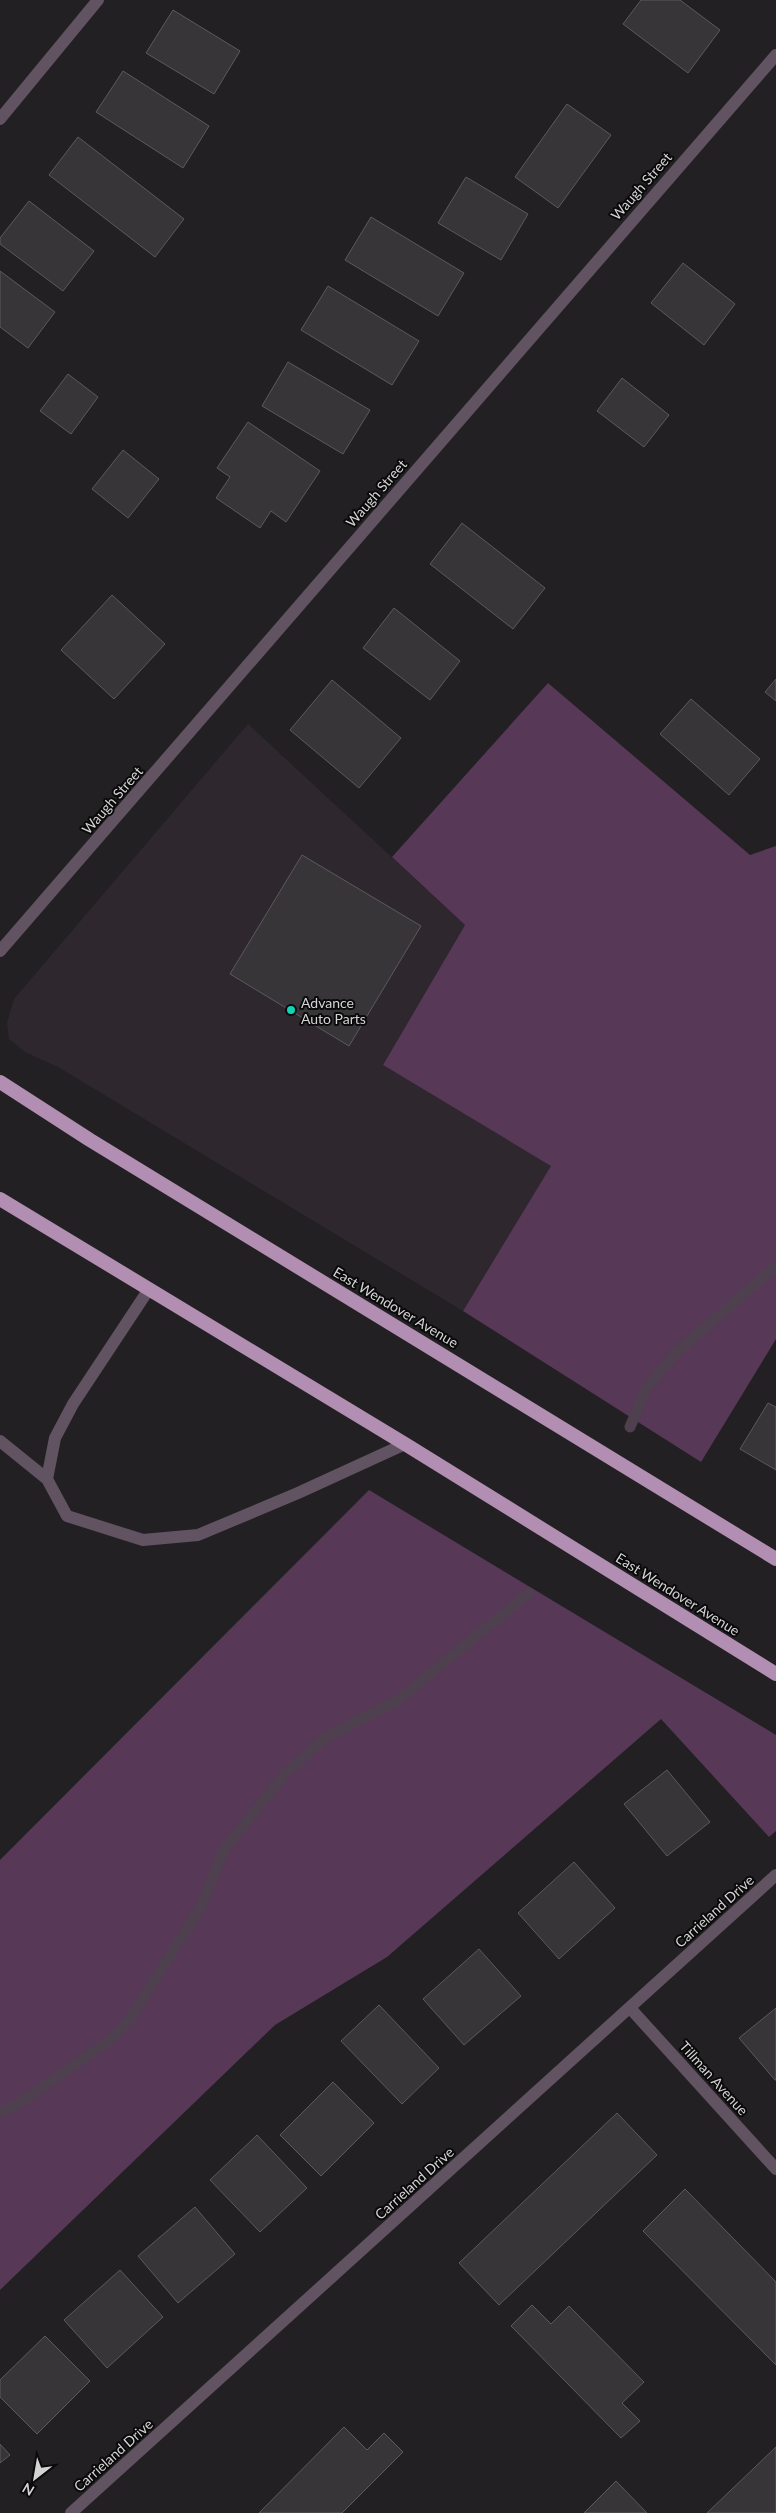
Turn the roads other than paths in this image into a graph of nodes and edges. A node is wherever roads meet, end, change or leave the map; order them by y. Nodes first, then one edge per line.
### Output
1 (98, 0) edge
2 (776, 55) edge
3 (0, 119) edge
4 (0, 951) edge
5 (0, 1082) edge
6 (0, 1199) edge
7 (149, 1290) junction
8 (0, 1441) edge
9 (404, 1444) junction
10 (47, 1479) junction
11 (776, 1559) edge
12 (776, 1674) edge
13 (776, 1875) edge
14 (630, 2008) junction
15 (776, 2169) edge
16 (71, 2513) edge

1 - 3 street
2 - 4 street, Waugh Street
5 - 11 highway, East Wendover Avenue
6 - 7 highway, East Wendover Avenue
7 - 9 highway, East Wendover Avenue
7 - 10 street
8 - 10 street
9 - 10 street
9 - 12 highway, East Wendover Avenue
13 - 14 street, Carrieland Drive
14 - 15 street, Tillman Avenue
14 - 16 street, Carrieland Drive

